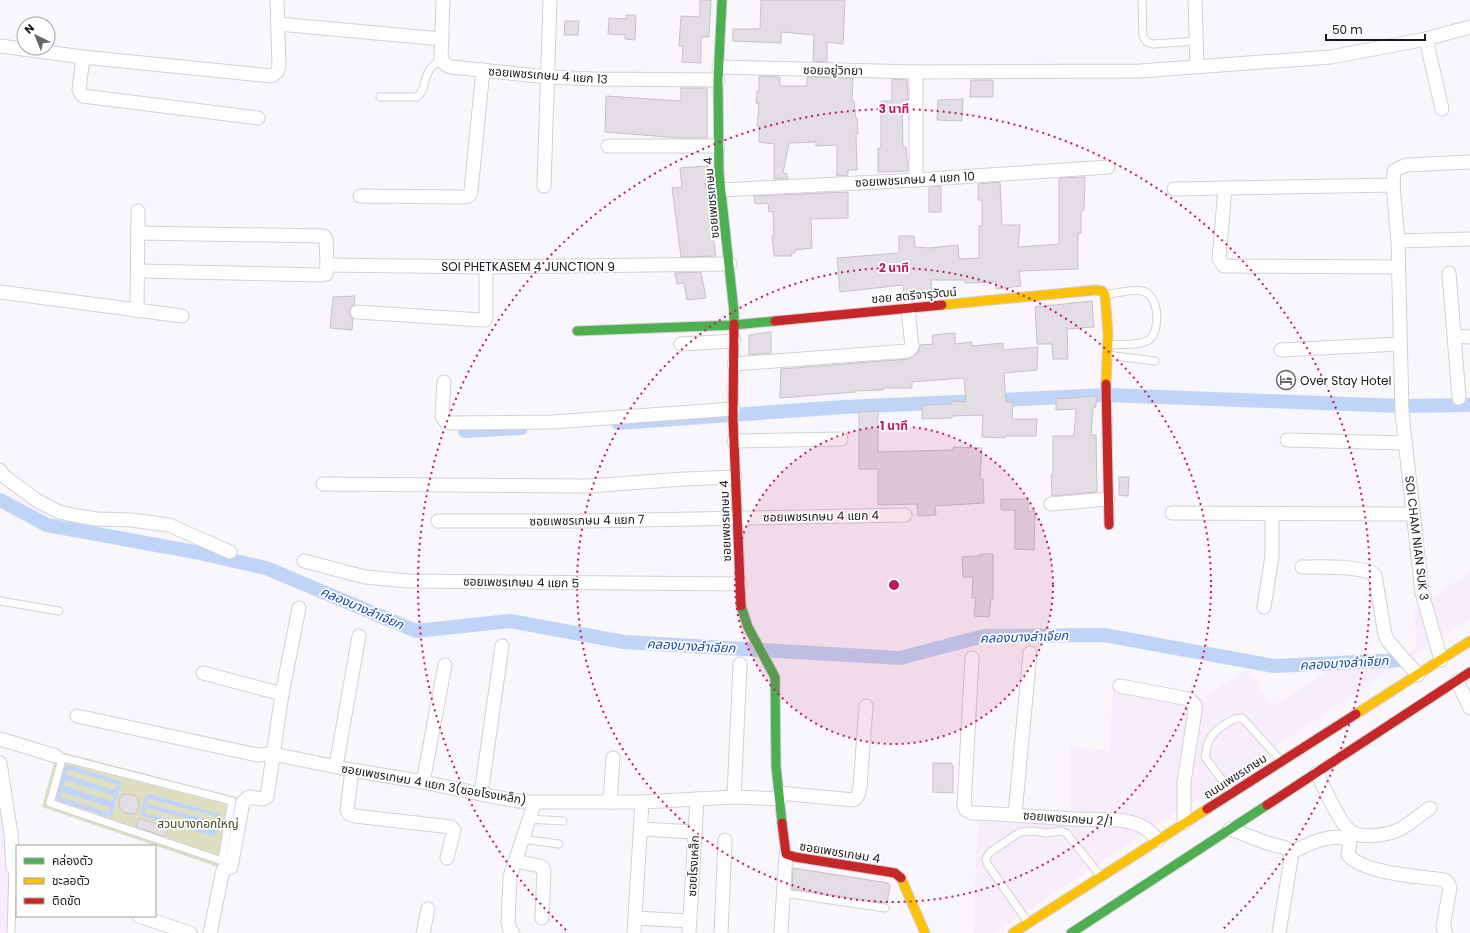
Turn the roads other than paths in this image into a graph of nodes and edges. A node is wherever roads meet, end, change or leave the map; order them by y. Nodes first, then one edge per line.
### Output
1 (277, 0) edge
2 (443, 0) edge
3 (550, 0) edge
4 (722, 0) edge
5 (1142, 0) edge
6 (1195, 0) edge
7 (278, 24) junction
8 (1470, 27) edge
9 (442, 39) junction
10 (1426, 39) junction
11 (1196, 41) junction
12 (0, 46) edge
13 (83, 57) junction
14 (441, 59) junction
15 (1197, 66) junction
16 (719, 67) junction
17 (483, 70) junction
18 (916, 72) junction
19 (548, 77) junction
20 (718, 80) junction
21 (380, 96) dead end
22 (1442, 109) dead end
23 (258, 118) dead end
24 (608, 146) dead end
25 (718, 146) junction
26 (1470, 162) edge
27 (1108, 167) dead end
28 (916, 180) junction
29 (1393, 185) junction
30 (544, 186) dead end
31 (1174, 188) dead end
32 (1225, 188) junction
33 (721, 190) junction
34 (360, 196) dead end
35 (138, 211) dead end
36 (138, 233) junction
37 (1470, 239) edge
38 (1398, 241) junction
39 (730, 264) junction
40 (327, 265) junction
41 (486, 268) junction
42 (1398, 268) junction
43 (138, 271) junction
44 (1449, 273) dead end
45 (0, 292) edge
46 (1105, 295) junction
47 (908, 308) junction
48 (137, 310) junction
49 (357, 312) dead end
50 (182, 316) dead end
51 (734, 325) junction
52 (577, 331) dead end
53 (1455, 336) junction
54 (1470, 337) edge
55 (734, 341) junction
56 (681, 344) dead end
57 (1400, 344) junction
58 (1107, 345) junction
59 (1281, 350) dead end
60 (1107, 355) junction
61 (1155, 361) dead end
62 (734, 364) junction
63 (444, 382) dead end
64 (1460, 398) dead end
65 (733, 414) junction
66 (841, 439) dead end
67 (1287, 440) dead end
68 (734, 441) junction
69 (1405, 442) junction
70 (0, 470) edge
71 (735, 477) junction
72 (323, 484) dead end
73 (1108, 499) junction
74 (1052, 504) dead end
75 (1172, 513) dead end
76 (1272, 513) junction
77 (1413, 514) junction
78 (905, 515) dead end
79 (737, 518) junction
80 (438, 521) dead end
81 (1109, 525) dead end
82 (230, 552) dead end
83 (304, 560) dead end
84 (1302, 567) dead end
85 (740, 584) junction
86 (0, 601) edge
87 (1264, 607) dead end
88 (299, 608) dead end
89 (59, 611) dead end
90 (359, 636) dead end
91 (1470, 641) edge
92 (502, 646) dead end
93 (1030, 652) dead end
94 (972, 658) dead end
95 (1441, 660) junction
96 (740, 664) dead end
97 (445, 665) dead end
98 (1470, 672) edge
99 (203, 673) dead end
100 (1418, 674) junction
101 (1457, 681) junction
102 (1120, 686) dead end
103 (282, 694) junction
104 (866, 706) dead end
105 (1470, 708) edge
106 (77, 716) dead end
107 (0, 739) edge
108 (273, 754) junction
109 (614, 758) dead end
110 (58, 759) junction
111 (1281, 761) junction
112 (0, 763) edge
113 (336, 766) junction
114 (352, 770) junction
115 (1317, 773) junction
116 (423, 782) junction
117 (1232, 793) junction
118 (481, 794) junction
119 (780, 796) junction
120 (734, 797) junction
121 (697, 799) junction
122 (535, 802) junction
123 (610, 802) junction
124 (642, 802) junction
125 (1430, 808) dead end
126 (1015, 814) junction
127 (529, 819) junction
128 (563, 821) dead end
129 (1184, 823) junction
130 (640, 829) junction
131 (1230, 829) junction
132 (695, 832) junction
133 (522, 839) junction
134 (725, 840) dead end
135 (1158, 840) junction
136 (559, 844) dead end
137 (1290, 852) junction
138 (786, 854) junction
139 (447, 858) dead end
140 (515, 861) junction
141 (0, 864) edge
142 (15, 869) edge
143 (1101, 876) junction
144 (784, 893) junction
145 (428, 908) dead end
146 (885, 908) dead end
147 (142, 917) edge
148 (542, 918) dead end
149 (635, 918) junction
150 (1028, 923) junction
151 (689, 927) edge
152 (11, 933) edge
153 (190, 933) edge
154 (210, 933) edge
155 (423, 933) edge
156 (513, 933) edge
157 (634, 933) edge
158 (721, 933) edge
159 (781, 933) edge
160 (925, 933) edge
161 (1014, 933) edge
162 (1071, 933) edge
163 (1279, 933) edge
164 (1446, 933) edge

1 - 7 street
2 - 9 street
3 - 19 street
4 - 16 street, ซอยเพชรเกษม 4
5 - 11 lane
6 - 11 street
7 - 9 street
7 - 13 street
8 - 10 street, ซอยอยู่วิทยา
9 - 14 street
10 - 15 street, ซอยอยู่วิทยา
10 - 22 street
11 - 15 street
12 - 13 street
13 - 23 street
14 - 17 street, ซอยเพชรเกษม 4 แยก 13
14 - 21 lane
15 - 18 street, ซอยอยู่วิทยา
16 - 18 street, ซอยอยู่วิทยา
16 - 20 street, ซอยเพชรเกษม 4
17 - 19 street, ซอยเพชรเกษม 4 แยก 13
17 - 34 street
18 - 28 street
19 - 20 street, ซอยเพชรเกษม 4 แยก 13
19 - 30 street
20 - 25 street, ซอยเพชรเกษม 4
24 - 25 street
25 - 33 street, ซอยเพชรเกษม 4
26 - 29 street
27 - 28 street, ซอยเพชรเกษม 4 แยก 10
28 - 33 street, ซอยเพชรเกษม 4 แยก 10
29 - 32 street
29 - 38 street, SOI CHAM NIAN SUK 3
31 - 32 street
32 - 42 street
33 - 39 street, ซอยเพชรเกษม 4
35 - 36 street
36 - 40 street
36 - 43 street
37 - 38 street
38 - 42 street, SOI CHAM NIAN SUK 3
39 - 41 street, SOI PHETKASEM 4 JUNCTION 9
39 - 51 street, ซอยเพชรเกษม 4
40 - 41 street, SOI PHETKASEM 4 JUNCTION 9
40 - 43 street
41 - 49 street
42 - 57 street, SOI CHAM NIAN SUK 3
43 - 48 street
44 - 53 street
45 - 48 street
46 - 47 street, ซอย สตรีจารุวัฒน์
46 - 58 street
46 - 58 lane
47 - 51 street, ซอย สตรีจารุวัฒน์
47 - 62 street
48 - 50 street
51 - 52 street, ซอย สตรีจารุวัฒน์
51 - 55 street, ซอยเพชรเกษม 4
53 - 54 street
53 - 64 street
55 - 56 street
55 - 62 street, ซอยเพชรเกษม 4
57 - 59 street
57 - 69 street, SOI CHAM NIAN SUK 3
58 - 60 street
60 - 61 lane
60 - 73 street
62 - 65 street, ซอยเพชรเกษม 4
63 - 65 street
65 - 68 street, ซอยเพชรเกษม 4
66 - 68 street
67 - 69 street
68 - 71 street, ซอยเพชรเกษม 4
69 - 77 street, SOI CHAM NIAN SUK 3
70 - 82 street
71 - 72 street
71 - 79 street, ซอยเพชรเกษม 4
73 - 74 street
73 - 81 street
75 - 76 street
76 - 77 street
76 - 87 street
77 - 95 street, SOI CHAM NIAN SUK 3
78 - 79 street, ซอยเพชรเกษม 4 แยก 4
79 - 80 street, ซอยเพชรเกษม 4 แยก 7
79 - 85 street, ซอยเพชรเกษม 4
83 - 85 street, ซอยเพชรเกษม 4 แยก 5
84 - 100 street
85 - 119 street, ซอยเพชรเกษม 4
86 - 89 lane
88 - 103 street
90 - 113 street
91 - 95 street, ถนนเพชรเกษม
92 - 118 street
93 - 126 street
94 - 126 street, ซอยเพชรเกษม 2/1
95 - 100 street, ถนนเพชรเกษม
96 - 120 street
97 - 116 street
98 - 101 street
99 - 103 street
100 - 111 street, ถนนเพชรเกษม
101 - 105 street
101 - 115 street
102 - 129 street
103 - 108 street
104 - 119 street, ซอยเพชรเกษม 4 แยก 3(ซอยโรงเหล็ก)
106 - 108 street, ซอยเพชรเกษม 4 แยก 3(ซอยโรงเหล็ก)
107 - 110 street
108 - 113 street, ซอยเพชรเกษม 4 แยก 3(ซอยโรงเหล็ก)
108 - 154 street
109 - 123 street
110 - 110 lane
111 - 117 street, ถนนเพชรเกษม
111 - 117 lane
112 - 142 street
113 - 114 street, ซอยเพชรเกษม 4 แยก 3(ซอยโรงเหล็ก)
114 - 116 street, ซอยเพชรเกษม 4 แยก 3(ซอยโรงเหล็ก)
114 - 139 street
115 - 125 street
115 - 131 street
116 - 118 street, ซอยเพชรเกษม 4 แยก 3(ซอยโรงเหล็ก)
117 - 129 street, ถนนเพชรเกษม
118 - 122 street, ซอยเพชรเกษม 4 แยก 3(ซอยโรงเหล็ก)
119 - 120 street, ซอยเพชรเกษม 4 แยก 3(ซอยโรงเหล็ก)
119 - 138 street, ซอยเพชรเกษม 4
120 - 121 street, ซอยเพชรเกษม 4 แยก 3(ซอยโรงเหล็ก)
121 - 124 street, ซอยเพชรเกษม 4 แยก 3(ซอยโรงเหล็ก)
121 - 132 street, ซอยโรงเหล็ก
122 - 123 street, ซอยเพชรเกษม 4 แยก 3(ซอยโรงเหล็ก)
122 - 127 street
123 - 124 street, ซอยเพชรเกษม 4 แยก 3(ซอยโรงเหล็ก)
124 - 130 street
126 - 135 street, ซอยเพชรเกษม 2/1
127 - 128 lane
127 - 133 street
129 - 135 street, ถนนเพชรเกษม
130 - 132 street
130 - 149 street
131 - 137 street
131 - 162 street
132 - 151 street, ซอยโรงเหล็ก
133 - 136 lane
133 - 140 street
134 - 158 street
135 - 143 street, ถนนเพชรเกษม
137 - 163 street
137 - 164 street
138 - 144 street
138 - 160 street, ซอยเพชรเกษม 4
140 - 148 street
140 - 156 street
141 - 142 street
142 - 152 lane
143 - 150 street, ถนนเพชรเกษม
143 - 150 lane
144 - 146 lane
144 - 159 street
145 - 155 street
147 - 153 street
149 - 151 street
149 - 157 street
150 - 161 street, ถนนเพชรเกษม

